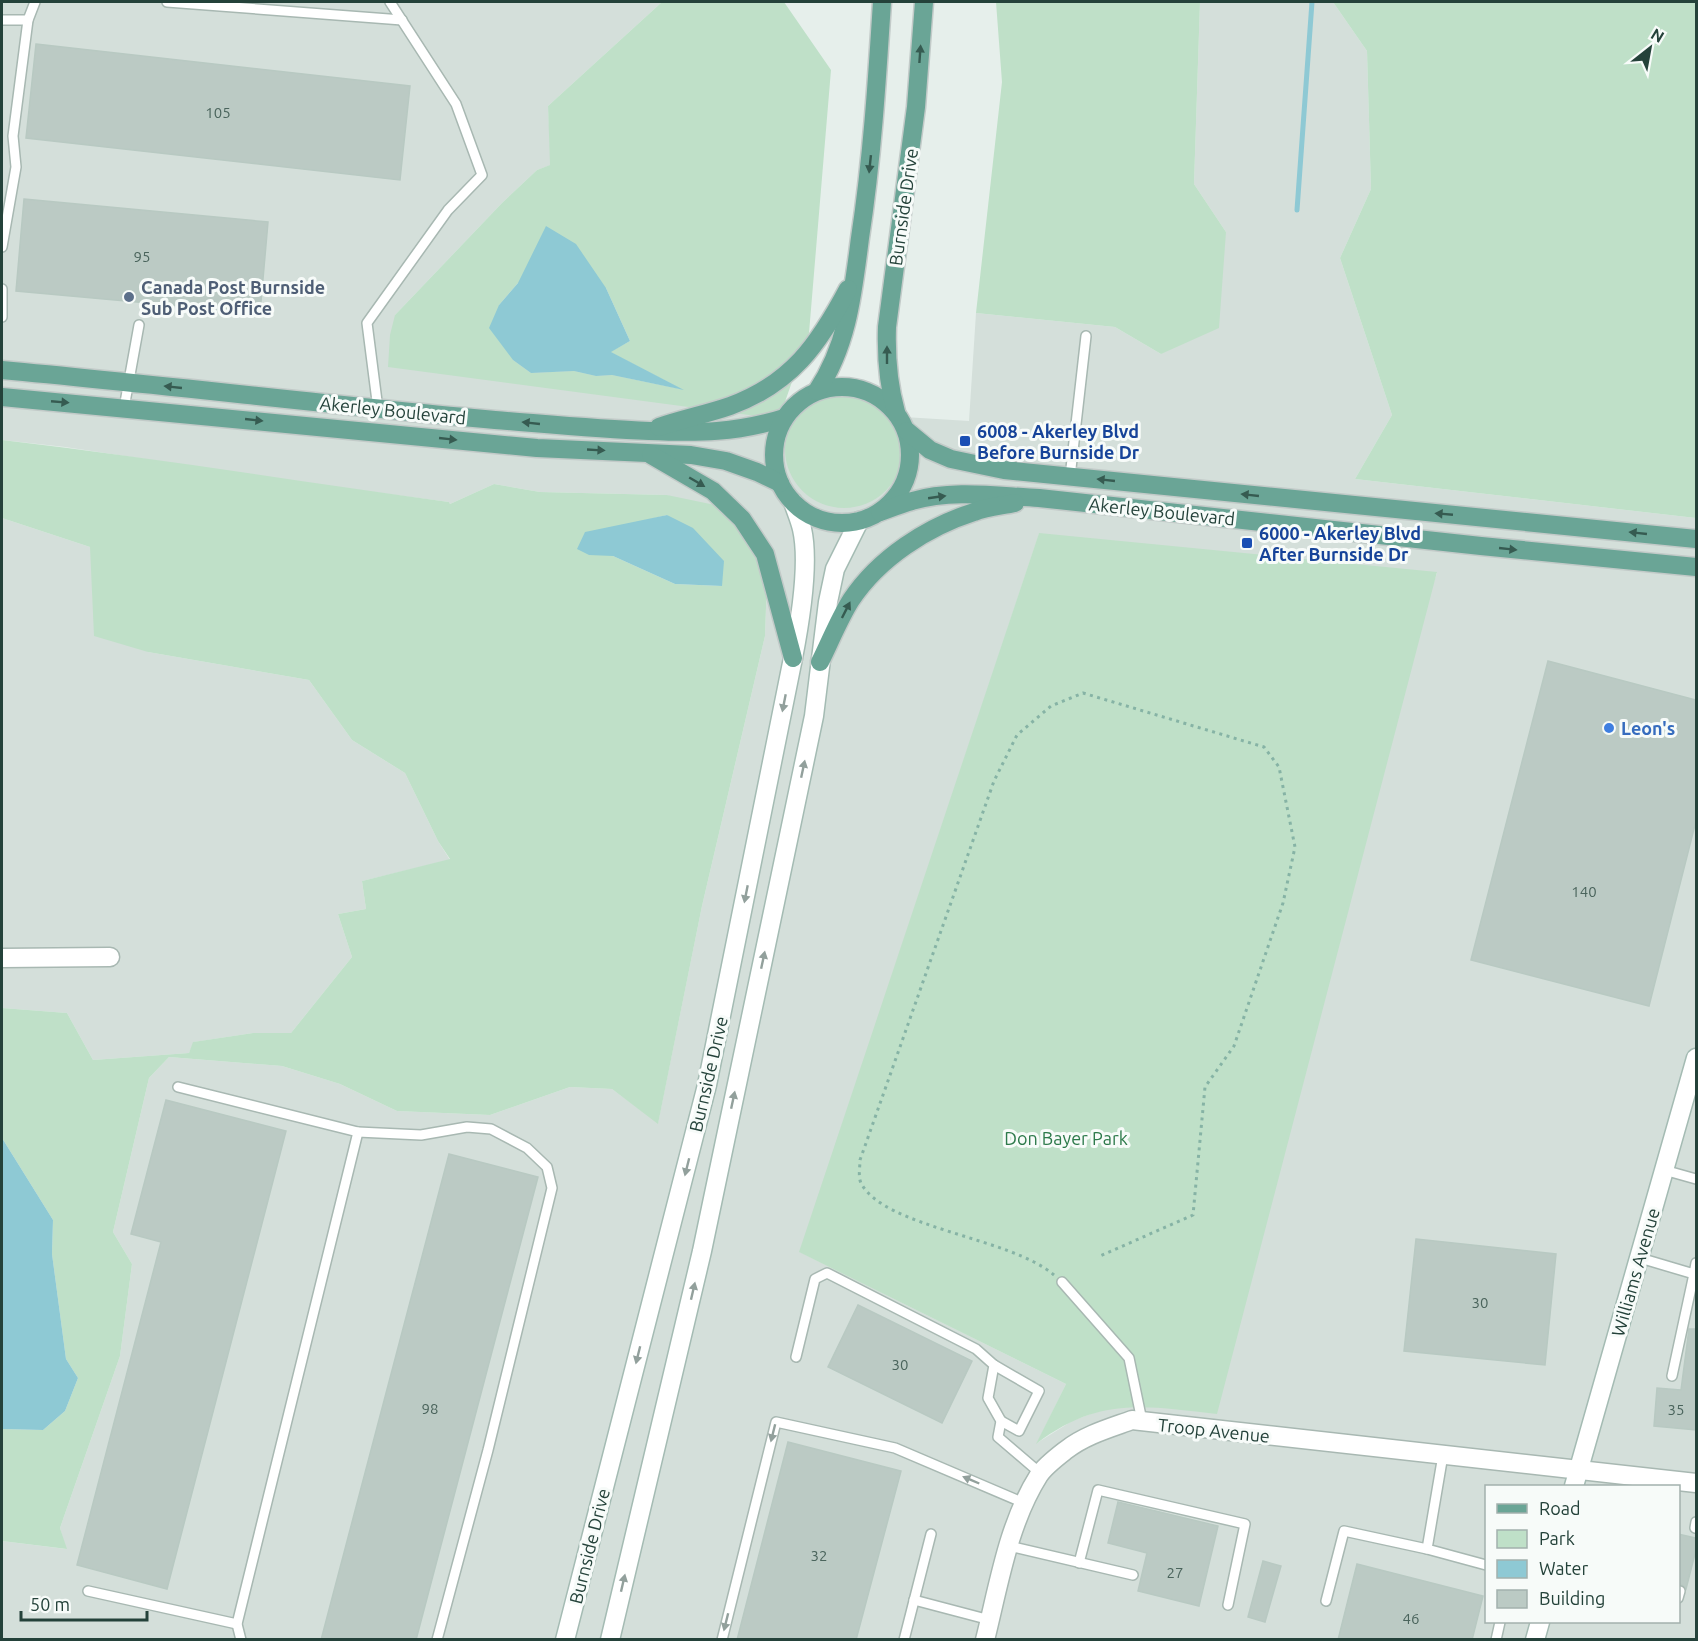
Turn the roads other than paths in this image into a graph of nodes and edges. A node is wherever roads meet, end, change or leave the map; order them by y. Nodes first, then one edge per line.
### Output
1 (35, 2) edge
2 (167, 2) edge
3 (390, 2) edge
4 (882, 2) edge
5 (924, 2) edge
6 (2, 20) edge
7 (28, 20) junction
8 (402, 20) junction
9 (2, 247) edge
10 (855, 274) junction
11 (2, 289) edge
12 (2, 317) edge
13 (139, 325) dead end
14 (1086, 336) dead end
15 (2, 370) edge
16 (128, 382) junction
17 (817, 391) junction
18 (2, 397) edge
19 (124, 408) junction
20 (378, 409) junction
21 (896, 412) junction
22 (784, 418) junction
23 (645, 431) junction
24 (907, 431) junction
25 (647, 453) junction
26 (1070, 477) junction
27 (780, 483) junction
28 (1039, 498) junction
29 (793, 502) junction
30 (880, 512) junction
31 (859, 521) junction
32 (1696, 539) edge
33 (1696, 567) edge
34 (793, 658) junction
35 (820, 662) junction
36 (110, 957) dead end
37 (2, 958) edge
38 (1696, 1058) edge
39 (178, 1087) dead end
40 (358, 1132) junction
41 (1664, 1170) junction
42 (1696, 1179) edge
43 (1640, 1258) junction
44 (1696, 1263) edge
45 (1695, 1274) edge
46 (1062, 1282) road end
47 (796, 1357) dead end
48 (994, 1365) junction
49 (1672, 1376) dead end
50 (1001, 1421) junction
51 (1142, 1422) junction
52 (1443, 1455) junction
53 (1040, 1473) junction
54 (1576, 1478) edge
55 (1696, 1483) edge
56 (1024, 1503) junction
57 (931, 1534) dead end
58 (1009, 1546) junction
59 (1427, 1549) junction
60 (1079, 1563) junction
61 (1485, 1565) edge
62 (1133, 1575) dead end
63 (88, 1591) dead end
64 (914, 1600) junction
65 (1326, 1601) dead end
66 (1228, 1605) dead end
67 (990, 1620) junction
68 (1500, 1623) edge
69 (1540, 1623) edge
70 (237, 1624) junction
71 (241, 1640) edge
72 (436, 1640) edge
73 (565, 1640) edge
74 (609, 1640) edge
75 (722, 1640) edge
76 (904, 1640) edge
77 (985, 1640) edge
78 (1496, 1640) edge
79 (1535, 1640) edge

1 - 7 lane
2 - 8 lane
3 - 8 lane
4 -> 10 main road, Burnside Drive
21 -> 5 main road, Burnside Drive
6 - 7 lane
7 - 9 lane
8 - 20 lane
10 - 17 main road, Burnside Drive
10 - 23 main road
11 - 12 lane
13 - 16 lane
14 - 26 lane
15 - 16 main road, Akerley Boulevard
16 - 19 lane
20 -> 16 main road, Akerley Boulevard
17 - 21 main road
17 - 22 main road
18 -> 19 main road, Akerley Boulevard
19 -> 25 main road, Akerley Boulevard
23 -> 20 main road, Akerley Boulevard
21 - 24 main road
22 - 23 main road, Akerley Boulevard
22 - 27 main road
24 - 26 main road, Akerley Boulevard
24 - 30 main road
25 - 27 main road, Akerley Boulevard
25 -> 34 main road
32 -> 26 main road, Akerley Boulevard
27 - 29 main road
30 -> 28 main road, Akerley Boulevard
28 -> 33 main road, Akerley Boulevard
35 -> 28 main road
29 - 31 main road
29 - 34 main road, Burnside Drive
30 - 31 main road
31 - 35 main road, Burnside Drive
34 -> 73 main road, Burnside Drive
74 -> 35 main road, Burnside Drive
36 - 37 main road
38 - 41 main road, Williams Avenue
39 - 40 lane
40 - 70 lane
40 - 72 lane
41 - 42 lane
41 - 43 main road, Williams Avenue
43 - 45 lane
43 - 54 main road, Williams Avenue
44 - 45 lane
45 - 49 lane
46 - 51 lane
47 - 48 lane
48 - 50 lane
48 - 50 lane
50 - 53 lane
51 - 52 main road, Troop Avenue
51 - 53 main road, Troop Avenue
52 - 54 main road, Troop Avenue
52 - 59 lane
53 - 56 main road, Troop Avenue
54 - 55 main road, Troop Avenue
56 - 58 main road, Troop Avenue
56 -> 75 lane
57 - 64 lane
58 - 60 lane
58 - 67 main road, Troop Avenue
59 - 61 lane
59 - 65 lane
60 - 62 lane
60 - 66 lane
63 - 70 lane
64 - 67 lane
64 - 76 lane
67 - 77 main road, Troop Avenue
68 - 78 lane
69 - 79 main road
70 - 71 lane

